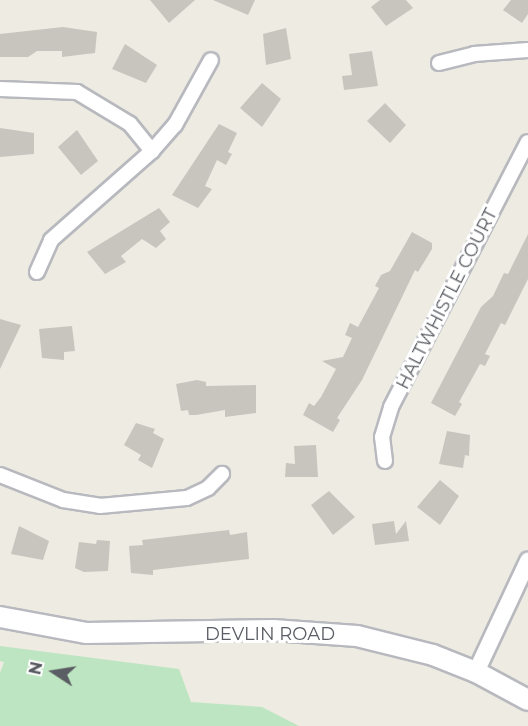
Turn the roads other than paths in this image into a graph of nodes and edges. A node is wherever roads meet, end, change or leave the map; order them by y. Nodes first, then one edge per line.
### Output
1 (528, 50) edge
2 (211, 60) dead end
3 (439, 63) dead end
4 (0, 88) edge
5 (528, 142) edge
6 (152, 151) junction
7 (36, 272) dead end
8 (385, 461) dead end
9 (222, 474) dead end
10 (0, 475) edge
11 (528, 561) edge
12 (0, 617) edge
13 (476, 672) junction
14 (528, 699) edge

1 - 3 street
2 - 6 street
4 - 6 street
5 - 8 street, HALTWHISTLE COURT
6 - 7 street
9 - 10 street
11 - 13 street
12 - 13 main road, DEVLIN ROAD
13 - 14 main road, DEVLIN ROAD

